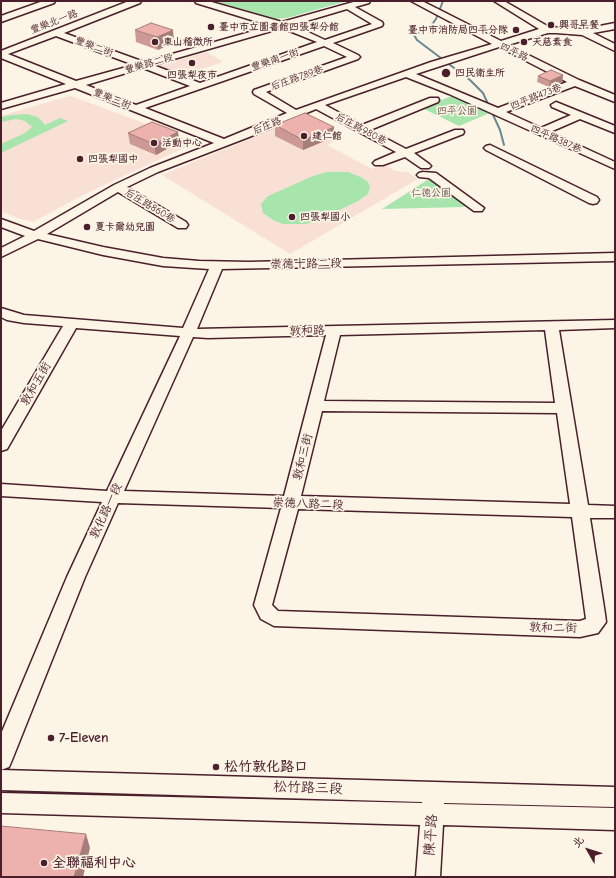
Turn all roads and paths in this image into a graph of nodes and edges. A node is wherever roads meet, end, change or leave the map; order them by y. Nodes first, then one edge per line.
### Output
1 (51, 1) edge
2 (137, 1) edge
3 (199, 1) edge
4 (366, 1) edge
5 (416, 1) edge
6 (498, 1) edge
7 (347, 6) junction
8 (1, 19) edge
9 (282, 25) junction
10 (615, 26) edge
11 (547, 30) junction
12 (584, 32) junction
13 (56, 33) junction
14 (324, 42) junction
15 (500, 45) junction
16 (615, 48) edge
17 (1, 55) edge
18 (144, 65) junction
19 (408, 74) junction
20 (575, 82) junction
21 (76, 85) junction
22 (200, 86) junction
23 (453, 92) junction
24 (615, 99) edge
25 (556, 105) dead end
26 (1, 106) edge
27 (316, 106) junction
28 (136, 108) junction
29 (498, 112) junction
30 (296, 114) junction
31 (580, 115) junction
32 (362, 130) junction
33 (615, 130) edge
34 (459, 132) dead end
35 (541, 132) junction
36 (224, 143) junction
37 (490, 148) dead end
38 (405, 153) junction
39 (379, 164) dead end
40 (615, 166) edge
41 (118, 187) junction
42 (593, 200) dead end
43 (478, 208) dead end
44 (1, 223) edge
45 (182, 225) dead end
46 (36, 235) junction
47 (1, 253) edge
48 (615, 257) edge
49 (217, 265) junction
50 (5, 318) edge
51 (72, 323) junction
52 (615, 324) edge
53 (551, 326) junction
54 (334, 331) junction
55 (188, 333) junction
56 (316, 406) junction
57 (564, 408) junction
58 (1, 445) edge
59 (1, 490) edge
60 (112, 498) junction
61 (291, 503) junction
62 (580, 512) junction
63 (615, 512) edge
64 (263, 605) joint
65 (1, 760) edge
66 (1, 780) edge
67 (615, 798) edge
68 (1, 802) edge
69 (433, 803) junction
70 (615, 819) edge
71 (428, 877) edge

1 - 8 street
2 - 13 street, 豐樂北一路
3 - 9 street
4 - 7 street, 豐樂路二段
5 - 15 street, 四平路
6 - 11 street
7 - 9 street, 豐樂路二段
7 - 14 street, 豐樂南一街
9 - 14 street
9 - 18 street, 豐樂路二段
10 - 12 street
11 - 12 street
11 - 15 street, 后庄路
12 - 16 street
13 - 17 street, 豐樂北一路
13 - 18 street, 豐樂二街
14 - 22 street, 豐樂南一街
14 - 30 street, 后庄路789巷
15 - 19 street, 后庄路
15 - 20 street, 四平路
17 - 21 street, 豐樂三街
18 - 21 street, 豐樂路二段
18 - 22 street, 豐樂二街
19 - 23 street, 四平路387巷
19 - 27 street, 后庄路
20 - 24 street, 四平路
20 - 29 street, 四平路473巷
21 - 26 street, 豐樂路二段
21 - 28 street, 豐樂三街
22 - 28 street, 豐樂南一街
23 - 29 street, 四平路387巷
23 - 32 street
25 - 31 street
27 - 30 street, 后庄路
27 - 32 street, 后庄路980巷
28 - 36 street, 豐樂三街
29 - 35 street, 四平路387巷
30 - 36 street, 后庄路
31 - 33 street
31 - 35 street
32 - 38 street, 后庄路980巷
34 - 38 street, 后庄路980巷
35 - 40 street, 四平路387巷
36 - 41 street, 后庄路
37 - 42 street
38 - 39 street, 后庄路980巷
38 - 43 street, 后庄路980巷
41 - 45 street, 后庄路860巷
41 - 46 street, 后庄路
44 - 46 street, 崇德十路二段
46 - 47 street, 后庄路
46 - 49 street, 崇德十路二段
48 - 49 street, 崇德十路二段
49 - 55 street, 敦化路一段
50 - 51 street, 敦和路
51 - 55 street, 敦和路
51 - 58 street, 敦和五街
52 - 53 street, 敦和路
53 - 54 street, 敦和路
53 - 57 street, 敦和二街
54 - 55 street, 敦和路
54 - 56 street, 敦和三街
55 - 60 street, 敦化路一段
56 - 57 street
56 - 61 street, 敦和三街
57 - 62 street, 敦和二街
59 - 60 street, 崇德八路二段
60 - 61 street, 崇德八路二段
60 - 65 street, 敦化路一段
61 - 62 street, 崇德八路二段
61 - 64 street, 敦和三街
62 - 63 street, 崇德八路二段
62 - 64 street, 敦和二街
66 - 69 street, 松竹路三段
67 - 69 street, 松竹路三段
68 - 69 street, 松竹路三段
69 - 70 street, 松竹路三段
69 - 71 street, 陳平路

